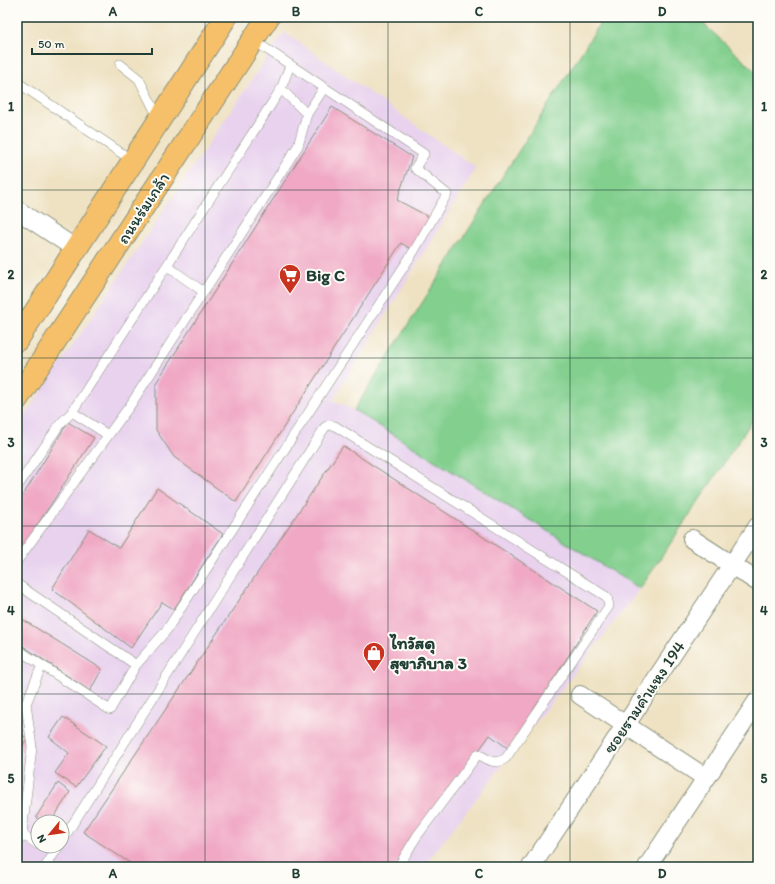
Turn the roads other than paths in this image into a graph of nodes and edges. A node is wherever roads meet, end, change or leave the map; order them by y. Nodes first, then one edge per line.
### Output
1 (226, 17) edge
2 (268, 17) edge
3 (253, 40) junction
4 (120, 64) dead end
5 (290, 65) junction
6 (17, 82) edge
7 (324, 88) junction
8 (281, 89) junction
9 (307, 114) junction
10 (160, 120) junction
11 (133, 161) junction
12 (17, 210) edge
13 (76, 249) junction
14 (167, 266) junction
15 (204, 292) junction
16 (17, 340) edge
17 (17, 399) edge
18 (72, 412) junction
19 (108, 435) junction
20 (17, 487) edge
21 (758, 526) edge
22 (692, 539) dead end
23 (17, 561) edge
24 (732, 565) junction
25 (758, 582) edge
26 (17, 584) edge
27 (17, 650) edge
28 (42, 665) junction
29 (136, 665) junction
30 (580, 695) dead end
31 (758, 700) edge
32 (626, 724) junction
33 (706, 778) junction
34 (70, 828) edge
35 (19, 832) edge
36 (30, 840) edge
37 (17, 842) edge
38 (53, 855) edge
39 (45, 867) edge
40 (398, 867) edge
41 (531, 867) edge
42 (647, 867) edge

1 - 10 main road, ถนนร่มเกล้า
2 - 3 main road, ถนนร่มเกล้า
3 - 5 lane
3 - 17 main road, ถนนร่มเกล้า
4 - 10 lane
5 - 7 lane
5 - 8 lane
6 - 11 lane
7 - 9 lane
7 - 29 lane
8 - 9 lane
8 - 14 lane
9 - 15 lane
10 - 11 main road, ถนนร่มเกล้า
11 - 13 main road, ถนนร่มเกล้า
12 - 13 street
13 - 16 main road, ถนนร่มเกล้า
14 - 15 lane
14 - 18 lane
15 - 19 lane
18 - 19 lane
18 - 20 lane
19 - 23 lane
21 - 24 street, ซอยรามคำแหง 194
22 - 24 street
24 - 25 street
24 - 32 street, ซอยรามคำแหง 194
26 - 29 lane
27 - 28 lane
28 - 29 lane
28 - 35 lane
30 - 32 street
31 - 33 street
32 - 33 street
32 - 41 street, ซอยรามคำแหง 194
33 - 42 street
34 - 40 lane
35 - 36 lane
35 - 37 lane
38 - 39 lane

